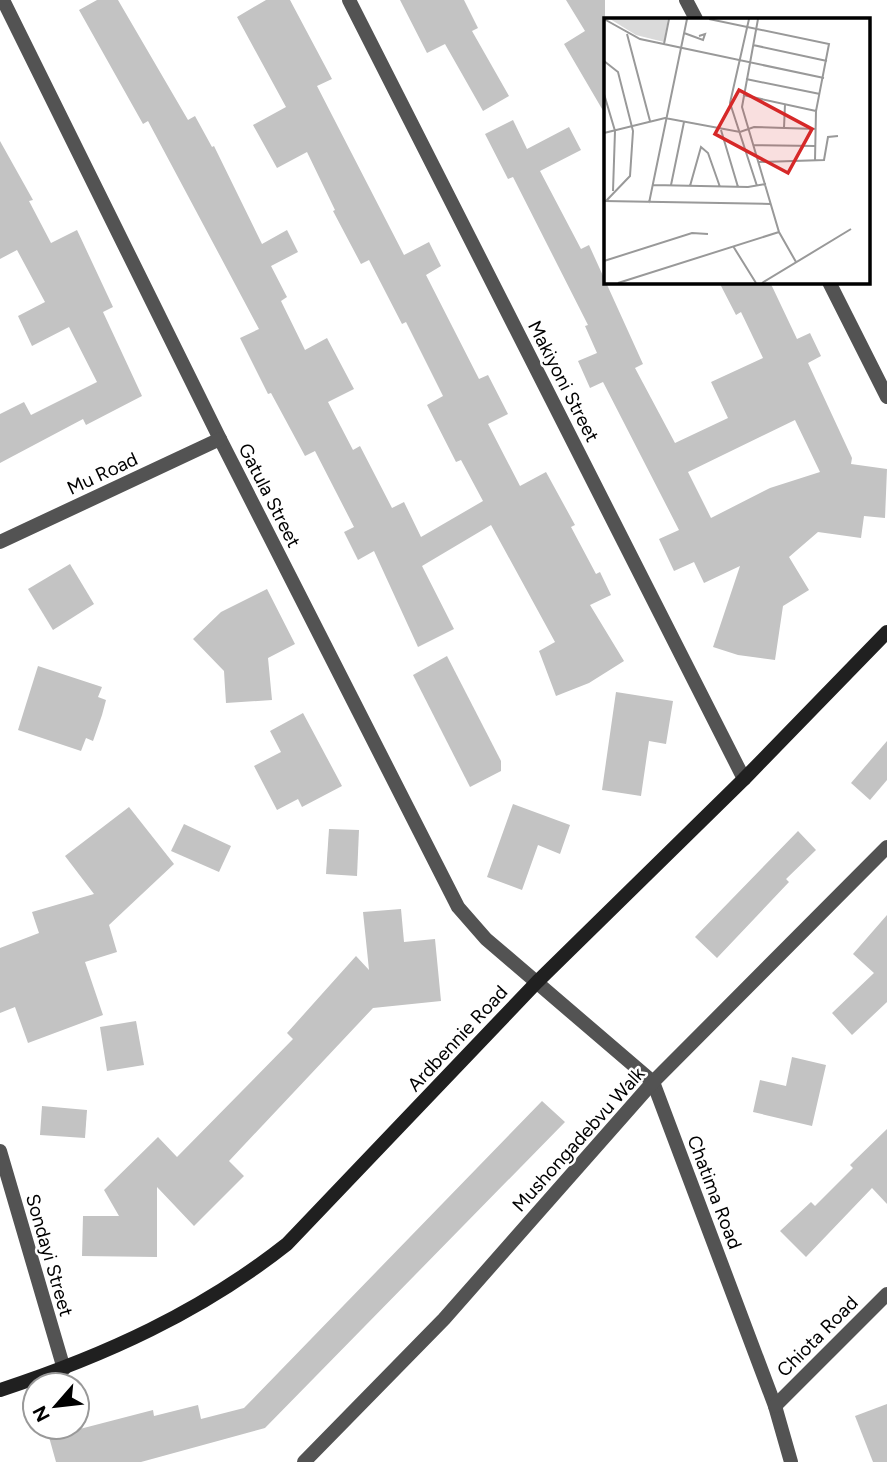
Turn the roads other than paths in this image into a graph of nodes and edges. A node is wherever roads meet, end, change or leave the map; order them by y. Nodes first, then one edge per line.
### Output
1 (3, 0) edge
2 (349, 0) edge
3 (686, 0) edge
4 (695, 18) edge
5 (830, 284) edge
6 (887, 397) edge
7 (220, 439) junction
8 (0, 542) edge
9 (887, 632) edge
10 (744, 779) junction
11 (887, 846) edge
12 (537, 982) junction
13 (653, 1082) junction
14 (0, 1151) edge
15 (887, 1294) edge
16 (64, 1369) junction
17 (0, 1390) edge
18 (775, 1406) junction
19 (304, 1462) edge
20 (791, 1462) edge

1 - 7 street, Gatula Street
2 - 10 street, Makiyoni Street
3 - 4 street
5 - 6 street
7 - 8 street, Mu Road
7 - 12 street, Gatula Street
9 - 10 main road, Ardbennie Road
10 - 12 main road, Ardbennie Road
11 - 13 street, Mushongadebvu Walk
12 - 13 street, Chatima Road
12 - 16 main road, Ardbennie Road
13 - 18 street, Chatima Road
13 - 19 street, Mushongadebvu Walk
14 - 16 street, Sondayi Street
15 - 18 street, Chiota Road
16 - 17 main road, Ardbennie Road
18 - 20 street, Chatima Road

